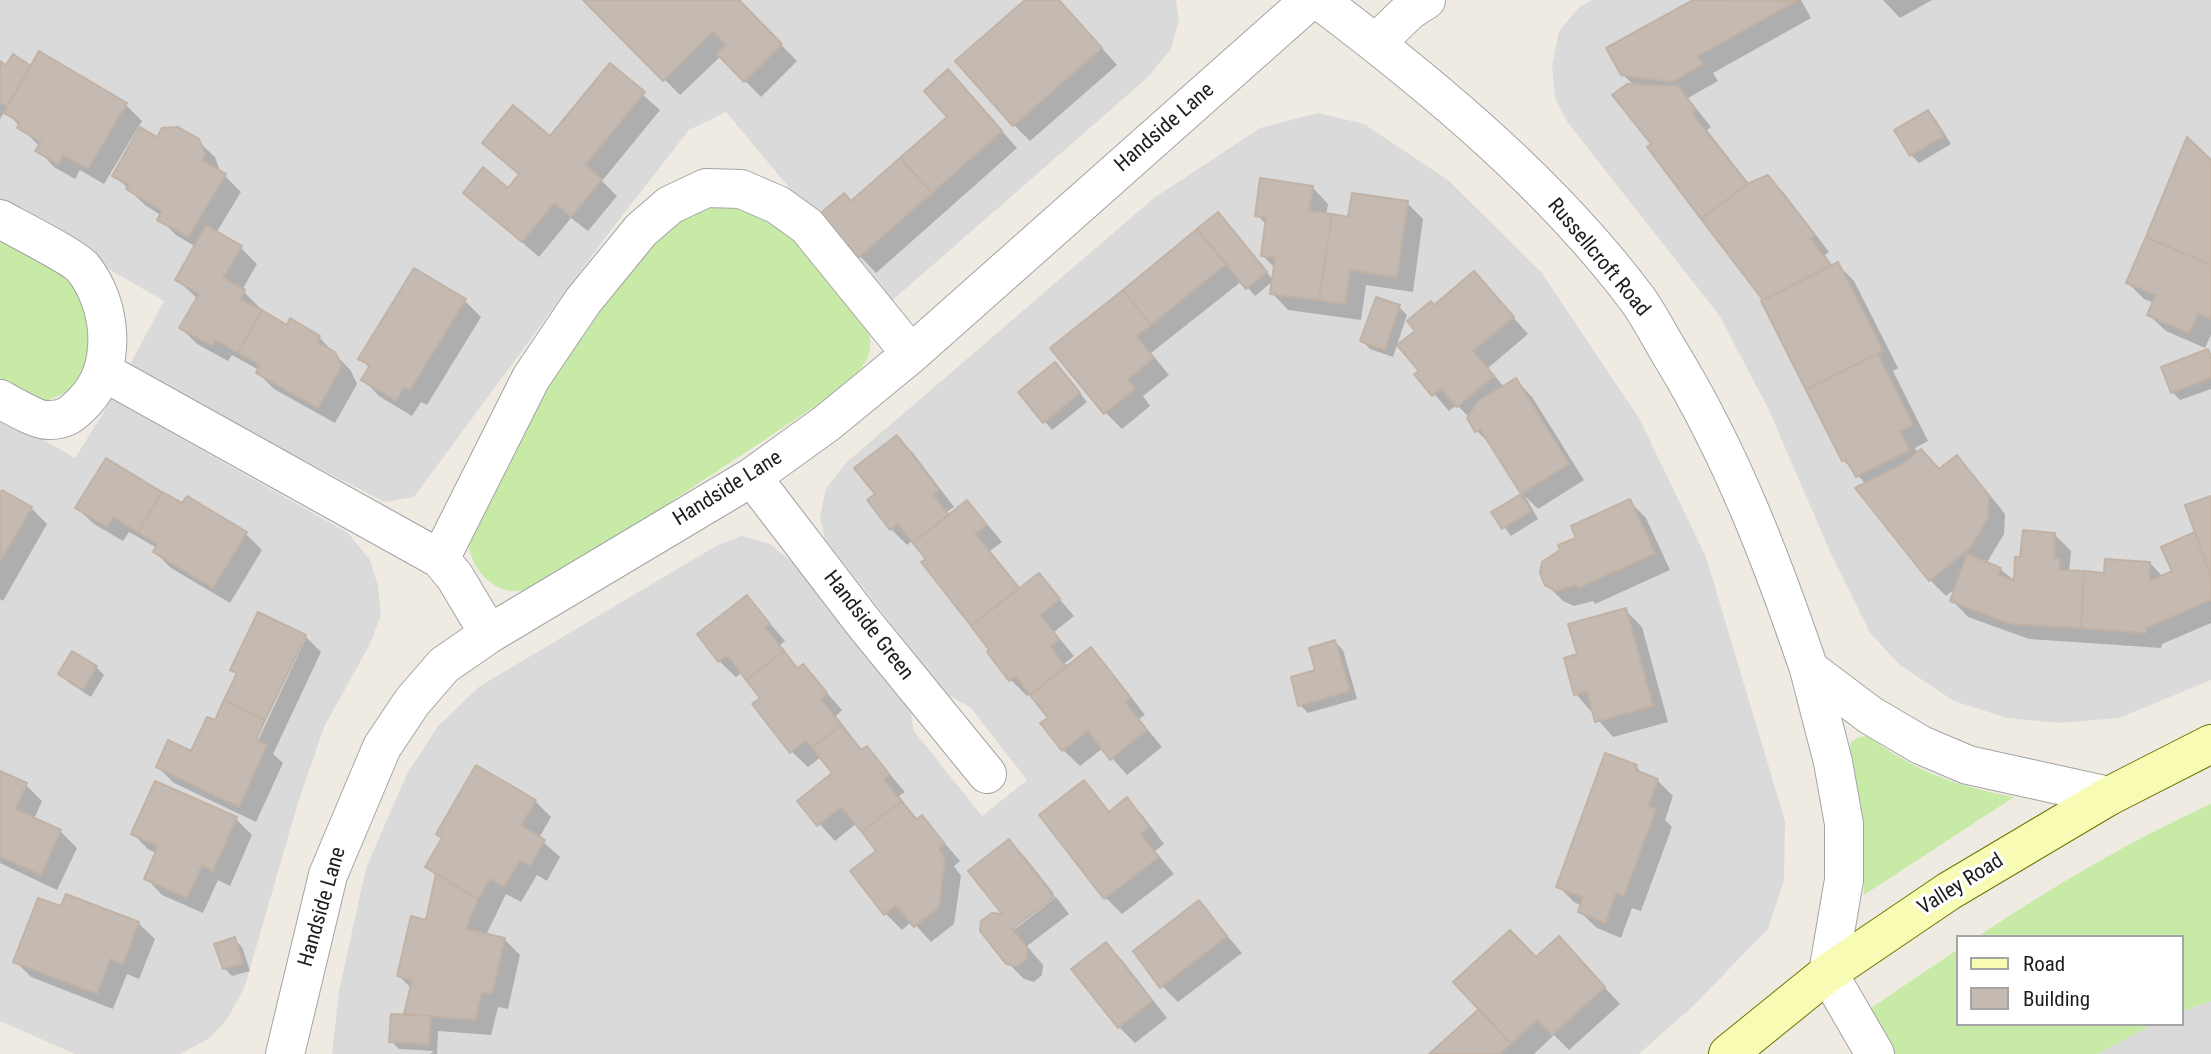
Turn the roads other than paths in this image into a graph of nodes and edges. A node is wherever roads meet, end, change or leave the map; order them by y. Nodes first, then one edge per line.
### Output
1 (1310, 0) edge
2 (1319, 0) edge
3 (1426, 0) edge
4 (1376, 43) junction
5 (0, 219) edge
6 (911, 354) junction
7 (104, 372) junction
8 (0, 399) edge
9 (752, 477) junction
10 (440, 559) junction
11 (489, 634) junction
12 (1810, 669) junction
13 (2211, 744) edge
14 (986, 774) dead end
15 (2109, 796) junction
16 (1828, 973) junction
17 (285, 1054) edge
18 (1728, 1054) edge
19 (1874, 1054) edge

1 - 6 street, Handside Lane
2 - 4 street, Russellcroft Road
3 - 4 street
4 - 12 street, Russellcroft Road
5 - 7 street
6 - 9 street, Handside Lane
6 - 10 street
7 - 8 street
7 - 10 street
9 - 11 street, Handside Lane
9 - 14 street, Handside Green
10 - 11 street
11 - 17 street, Handside Lane
12 - 15 street
12 - 16 street, Russellcroft Road
13 - 15 main road, Valley Road
15 - 16 main road, Valley Road
16 - 18 main road, Valley Road
16 - 19 street

